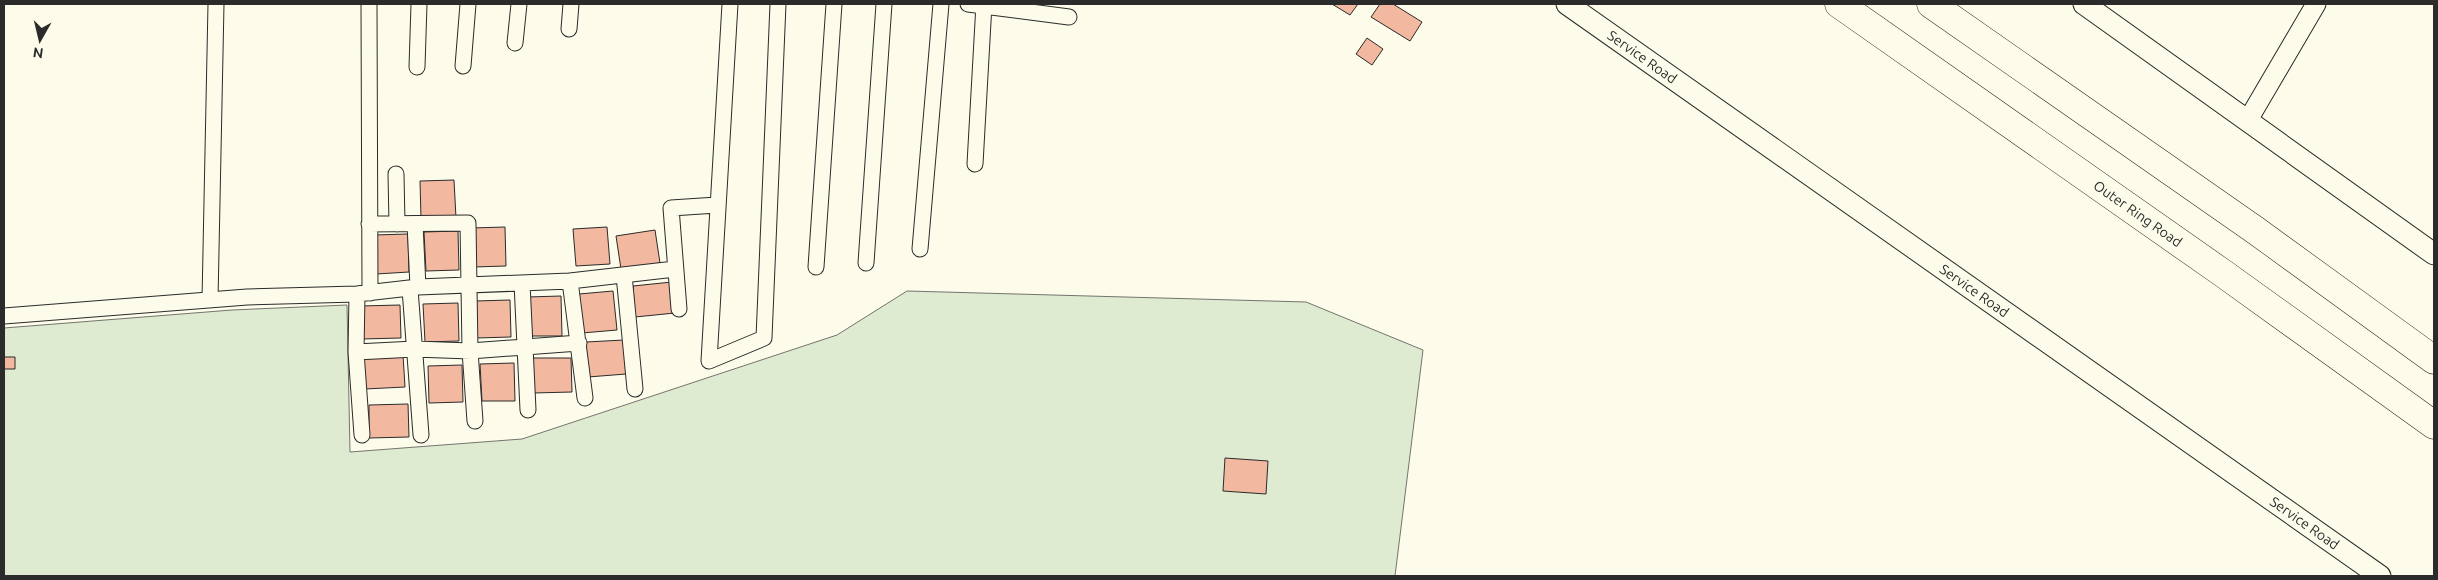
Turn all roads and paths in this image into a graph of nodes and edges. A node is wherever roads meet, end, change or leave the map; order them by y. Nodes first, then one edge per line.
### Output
1 (216, 4) edge
2 (369, 4) edge
3 (418, 4) edge
4 (468, 4) edge
5 (519, 4) edge
6 (571, 4) edge
7 (730, 4) edge
8 (778, 4) edge
9 (834, 4) edge
10 (884, 4) edge
11 (941, 4) edge
12 (968, 4) edge
13 (1567, 4) edge
14 (1839, 4) edge
15 (1931, 4) edge
16 (2084, 4) edge
17 (2316, 4) edge
18 (984, 5) edge
19 (1069, 17) dead end
20 (569, 29) dead end
21 (515, 43) dead end
22 (463, 66) dead end
23 (416, 67) dead end
24 (2248, 120) junction
25 (975, 164) dead end
26 (396, 174) dead end
27 (717, 206) junction
28 (369, 224) junction
29 (397, 224) junction
30 (415, 224) junction
31 (920, 249) dead end
32 (2434, 254) edge
33 (866, 264) dead end
34 (816, 267) dead end
35 (675, 269) junction
36 (624, 275) junction
37 (570, 281) junction
38 (522, 283) junction
39 (469, 286) junction
40 (414, 288) junction
41 (364, 293) junction
42 (210, 300) junction
43 (679, 310) dead end
44 (4, 316) edge
45 (579, 343) junction
46 (525, 347) junction
47 (415, 349) junction
48 (470, 351) junction
49 (356, 352) junction
50 (2434, 360) edge
51 (635, 389) dead end
52 (585, 398) dead end
53 (528, 410) dead end
54 (476, 421) dead end
55 (2434, 425) edge
56 (362, 435) dead end
57 (421, 435) dead end
58 (2380, 576) edge

1 - 42 street
2 - 28 street
3 - 23 street
4 - 22 street
5 - 21 street
6 - 20 street
7 - 27 street
8 - 27 street
9 - 34 street
10 - 33 street
11 - 31 street
12 - 18 street
13 - 58 main road, Service Road
14 - 55 highway, Outer Ring Road
15 - 50 highway
16 - 24 main road
17 - 24 street
18 - 19 street
18 - 25 street
24 - 32 main road
26 - 29 street
27 - 35 street
28 - 29 street
28 - 41 street
29 - 30 street
30 - 39 street
30 - 40 street
35 - 36 street
35 - 43 street
36 - 37 street
36 - 51 street
37 - 38 street
37 - 45 street
38 - 39 street
38 - 46 street
39 - 40 street
39 - 48 street
40 - 41 street
40 - 47 street
41 - 42 street
41 - 49 street
42 - 44 street
45 - 46 street
45 - 52 street
46 - 48 street
46 - 53 street
47 - 48 street
47 - 49 street
47 - 57 street
48 - 54 street
49 - 56 street

